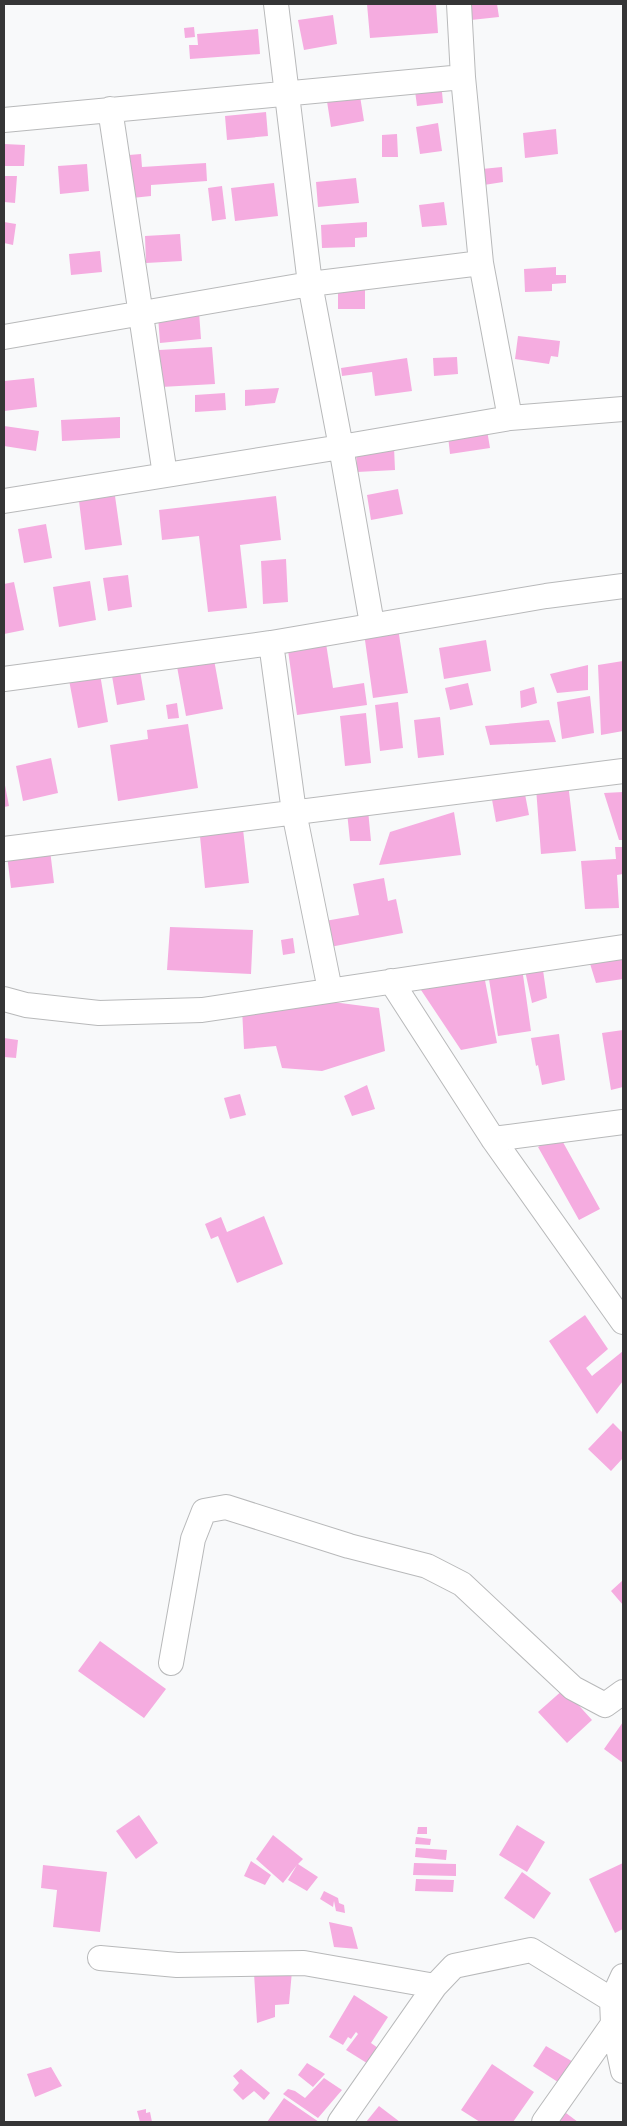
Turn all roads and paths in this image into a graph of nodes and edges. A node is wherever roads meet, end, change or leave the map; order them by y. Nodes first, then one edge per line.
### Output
1 (276, 4) edge
2 (459, 4) edge
3 (463, 77) junction
4 (285, 92) junction
5 (110, 109) junction
6 (4, 120) edge
7 (481, 263) junction
8 (310, 284) junction
9 (140, 314) junction
10 (4, 337) edge
11 (623, 409) edge
12 (510, 418) junction
13 (341, 447) junction
14 (164, 475) junction
15 (4, 501) edge
16 (623, 586) edge
17 (372, 624) junction
18 (271, 643) junction
19 (4, 678) edge
20 (623, 771) edge
21 (294, 812) junction
22 (4, 849) edge
23 (623, 947) edge
24 (391, 981) junction
25 (330, 990) junction
26 (4, 1000) edge
27 (623, 1122) edge
28 (494, 1139) junction
29 (619, 1310) edge
30 (171, 1663) dead end
31 (623, 1692) edge
32 (100, 1958) dead end
33 (623, 1976) edge
34 (435, 1986) junction
35 (612, 2000) junction
36 (613, 2024) junction
37 (623, 2070) edge
38 (340, 2122) edge
39 (544, 2122) edge

1 - 4 street
2 - 3 street
3 - 4 street
3 - 7 street
4 - 5 street
4 - 8 street
5 - 6 street
5 - 9 street
7 - 8 street
7 - 12 street
8 - 9 street
8 - 13 street
9 - 10 street
9 - 14 street
11 - 12 street
12 - 13 street
13 - 14 street
13 - 17 street
14 - 15 street
16 - 17 street
17 - 18 street
18 - 19 street
18 - 21 street
20 - 21 street
21 - 22 street
21 - 25 street
23 - 24 street
24 - 25 street
24 - 28 street
25 - 26 street
27 - 28 street
28 - 29 street
30 - 31 street
32 - 34 street
33 - 35 street
34 - 35 street
34 - 38 street
35 - 36 street
36 - 37 street
36 - 39 street

